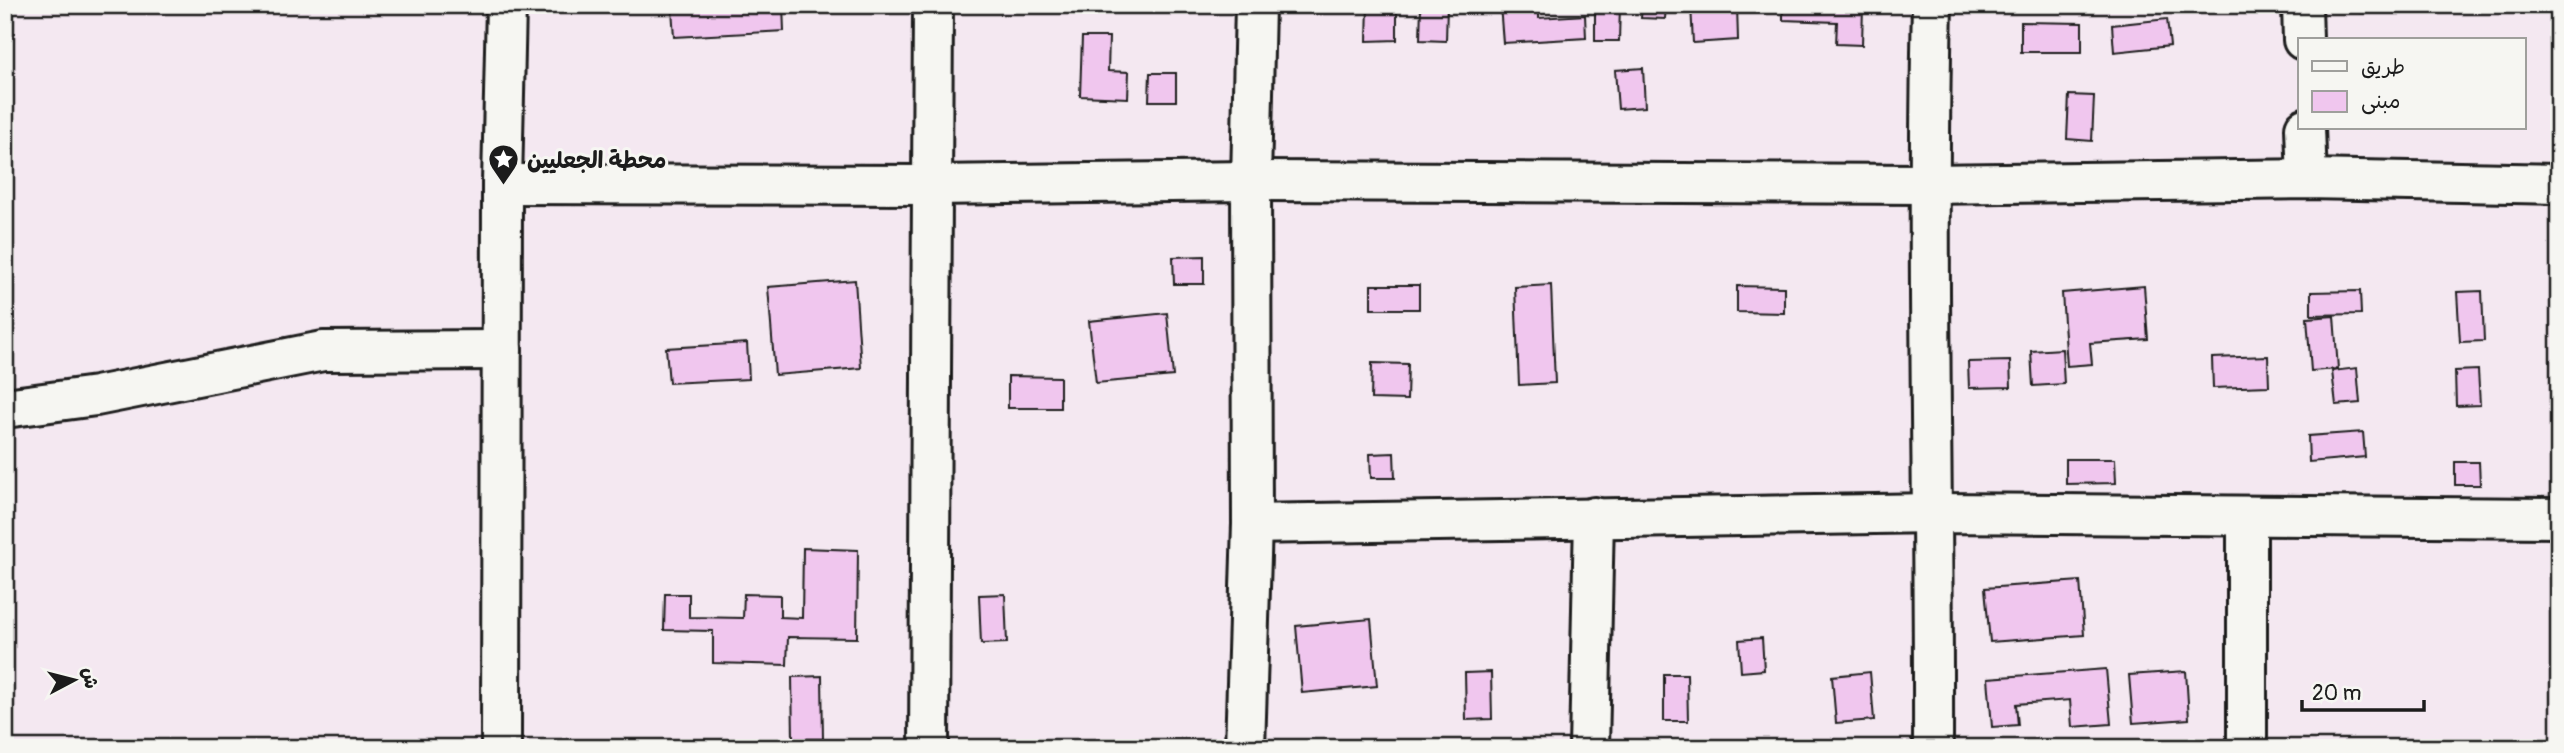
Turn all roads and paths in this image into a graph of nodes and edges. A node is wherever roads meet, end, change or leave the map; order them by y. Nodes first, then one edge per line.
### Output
1 (506, 5) edge
2 (933, 5) edge
3 (1255, 5) edge
4 (1932, 5) edge
5 (2302, 5) edge
6 (2303, 38) edge
7 (2305, 130) edge
8 (2307, 180) junction
9 (1251, 181) junction
10 (502, 184) junction
11 (1927, 184) junction
12 (2559, 184) edge
13 (933, 185) junction
14 (502, 350) junction
15 (5, 408) edge
16 (1934, 513) junction
17 (2248, 516) junction
18 (1594, 517) junction
19 (2559, 518) edge
20 (1252, 524) junction
21 (500, 748) edge
22 (929, 748) edge
23 (1245, 748) edge
24 (1589, 748) edge
25 (1933, 748) edge
26 (2247, 748) edge

1 - 10 street
2 - 13 street
3 - 9 street
4 - 11 street
5 - 6 street
7 - 8 street
8 - 11 street
8 - 12 street
9 - 11 street
9 - 13 street
9 - 20 street
10 - 13 street
10 - 14 street
11 - 16 street
13 - 22 street
14 - 15 street
14 - 21 street
16 - 17 street
16 - 18 street
16 - 25 street
17 - 19 street
17 - 26 street
18 - 20 street
18 - 24 street
20 - 23 street

